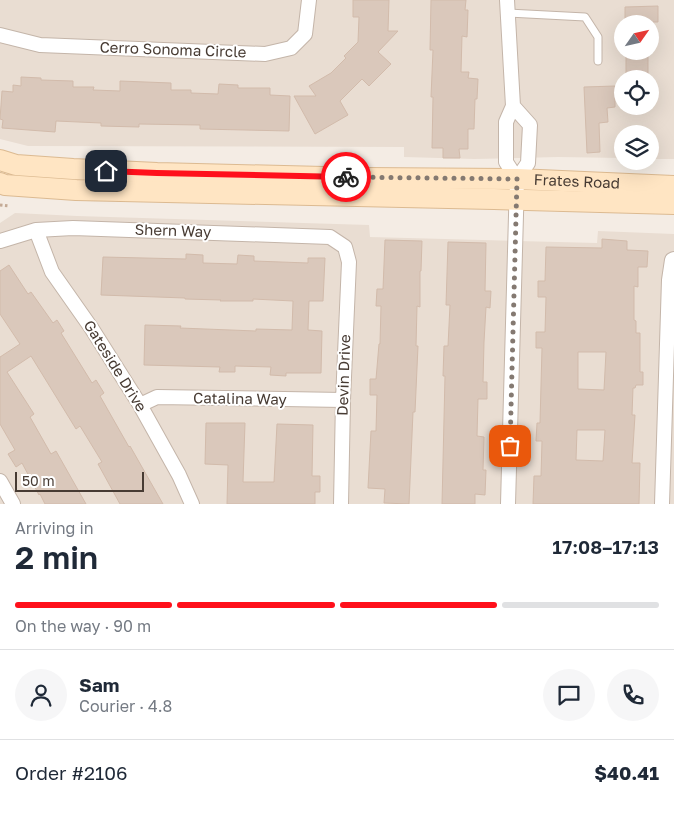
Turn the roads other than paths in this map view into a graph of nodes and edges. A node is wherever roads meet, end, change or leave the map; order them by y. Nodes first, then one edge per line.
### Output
1 (309, 0) edge
2 (508, 7) edge
3 (0, 35) edge
4 (598, 61) dead end
5 (514, 106) junction
6 (0, 160) edge
7 (517, 179) junction
8 (0, 183) edge
9 (674, 186) edge
10 (517, 199) junction
11 (674, 204) edge
12 (36, 230) junction
13 (0, 241) edge
14 (345, 247) joint
15 (673, 260) edge
16 (343, 400) junction
17 (140, 405) junction
18 (0, 481) edge
19 (13, 504) edge
20 (192, 504) edge
21 (341, 504) edge
22 (508, 504) edge
23 (662, 504) edge

1 - 3 street, Cerro Sonoma Circle
2 - 4 lane
2 - 5 street
5 - 7 street
5 - 7 street
6 - 7 street, Frates Road
7 - 9 street, Frates Road
7 - 10 street
8 - 10 street, Frates Road
10 - 11 street, Frates Road
10 - 22 street
12 - 13 street, Shern Way
12 - 14 street, Shern Way
12 - 17 street, Gateside Drive
14 - 16 street, Devin Drive
15 - 23 street
16 - 17 street, Catalina Way
16 - 21 street, Devin Drive
17 - 20 street, Gateside Drive
18 - 19 street

